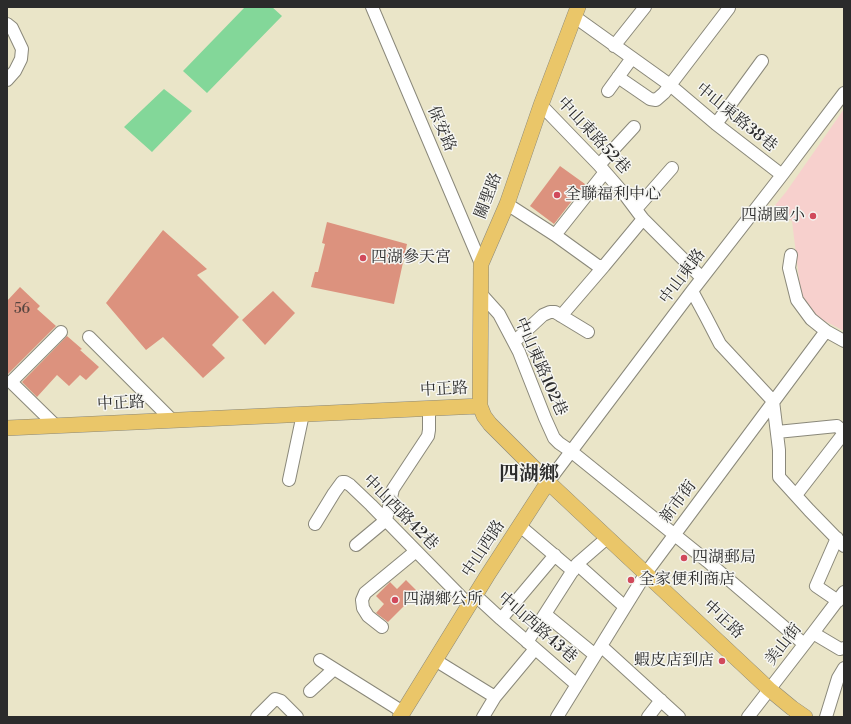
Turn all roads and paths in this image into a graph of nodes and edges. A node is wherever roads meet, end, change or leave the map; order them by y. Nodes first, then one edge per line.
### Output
1 (372, 7) edge
2 (645, 7) edge
3 (729, 8) edge
4 (577, 12) edge
5 (7, 24) edge
6 (614, 46) junction
7 (632, 58) junction
8 (762, 62) dead end
9 (618, 77) junction
10 (7, 80) edge
11 (670, 85) junction
12 (608, 91) dead end
13 (844, 93) edge
14 (541, 105) junction
15 (716, 124) junction
16 (634, 127) dead end
17 (672, 168) dead end
18 (602, 169) junction
19 (782, 175) junction
20 (506, 204) junction
21 (636, 209) junction
22 (643, 219) junction
23 (554, 235) junction
24 (790, 255) dead end
25 (481, 264) junction
26 (604, 266) junction
27 (702, 278) junction
28 (692, 291) junction
29 (480, 294) junction
30 (560, 316) junction
31 (826, 331) junction
32 (61, 332) dead end
33 (588, 332) dead end
34 (89, 337) dead end
35 (844, 341) edge
36 (514, 342) junction
37 (773, 401) junction
38 (480, 406) junction
39 (429, 408) junction
40 (303, 414) junction
41 (172, 420) junction
42 (55, 425) junction
43 (7, 428) edge
44 (777, 432) junction
45 (844, 433) edge
46 (572, 452) junction
47 (289, 480) dead end
48 (548, 482) junction
49 (796, 495) junction
50 (386, 520) junction
51 (315, 524) dead end
52 (520, 526) junction
53 (674, 535) junction
54 (607, 538) junction
55 (840, 542) edge
56 (356, 545) dead end
57 (416, 551) junction
58 (555, 555) junction
59 (575, 567) junction
60 (646, 573) junction
61 (841, 596) edge
62 (472, 600) junction
63 (625, 606) junction
64 (545, 614) junction
65 (501, 619) junction
66 (382, 627) dead end
67 (813, 633) junction
68 (804, 644) junction
69 (531, 645) junction
70 (844, 648) edge
71 (598, 651) junction
72 (320, 660) dead end
73 (435, 660) junction
74 (844, 668) edge
75 (334, 669) junction
76 (577, 685) junction
77 (769, 689) junction
78 (310, 691) dead end
79 (495, 697) junction
80 (661, 700) junction
81 (401, 714) edge
82 (257, 717) edge
83 (297, 717) edge
84 (483, 717) edge
85 (557, 717) edge
86 (648, 717) edge
87 (679, 717) edge
88 (748, 717) edge
89 (806, 717) edge
90 (826, 717) edge

1 - 25 street, 保安路
2 - 6 street
3 - 11 street
4 - 6 street, 中山東路38巷
4 - 14 main road, 關聖路
5 - 10 street
6 - 7 street, 中山東路38巷
7 - 9 street
7 - 11 street, 中山東路38巷
8 - 15 street
9 - 11 street
9 - 12 street
11 - 15 street, 中山東路38巷
13 - 19 street, 中山東路
14 - 18 street, 中山東路52巷
14 - 20 main road, 關聖路
15 - 19 street, 中山東路38巷
16 - 18 street
17 - 21 street
18 - 21 street, 中山東路52巷
18 - 23 street
19 - 27 street, 中山東路
20 - 23 street
20 - 25 main road, 關聖路
21 - 22 street, 中山東路52巷
22 - 26 street
22 - 27 street, 中山東路52巷
23 - 26 street
24 - 31 street
25 - 29 main road, 關聖路
26 - 30 street
27 - 28 street, 中山東路
28 - 37 street
28 - 46 street, 中山東路
29 - 36 street, 中山東路102巷
29 - 38 main road, 關聖路
30 - 33 street
30 - 36 street
31 - 35 street
31 - 37 street, 新市街
32 - 42 street
34 - 41 street
36 - 46 street, 中山東路102巷
37 - 44 street
37 - 53 street, 新市街
38 - 39 main road, 中正路
38 - 48 main road, 中正路
39 - 40 main road, 中正路
39 - 50 street
40 - 41 main road, 中正路
40 - 47 street
41 - 42 main road, 中正路
42 - 43 main road, 中正路
44 - 45 street
44 - 49 street
45 - 49 street
46 - 48 street, 中山東路
46 - 53 street, 中山東路102巷
48 - 52 main road, 中山西路
48 - 54 main road, 中正路
49 - 55 street
50 - 51 street, 中山西路42巷
50 - 56 street
50 - 57 street, 中山西路42巷
52 - 58 street
52 - 62 main road, 中山西路
53 - 60 street, 新市街
53 - 68 street, 中山東路102巷
54 - 59 street
54 - 60 main road, 中正路
55 - 61 street
57 - 62 street, 中山西路42巷
57 - 66 street
58 - 59 street
58 - 65 street
59 - 63 street
59 - 64 street
60 - 63 street, 新市街
60 - 77 main road, 中正路
61 - 67 street, 美山街
62 - 65 street, 中山西路43巷
62 - 73 main road, 中山西路
63 - 71 street, 新市街
64 - 69 street
64 - 71 street
65 - 69 street, 中山西路43巷
67 - 68 street, 美山街
67 - 70 street
68 - 77 street, 美山街
69 - 76 street, 中山西路43巷
69 - 79 street
71 - 76 street, 新市街
71 - 80 street
72 - 75 street
73 - 79 street
73 - 81 main road, 中山西路
74 - 90 street
75 - 78 street
75 - 81 street
76 - 85 street, 新市街
77 - 88 street, 美山街
77 - 89 main road, 中正路
79 - 84 street
80 - 86 street
80 - 87 street
82 - 83 street

